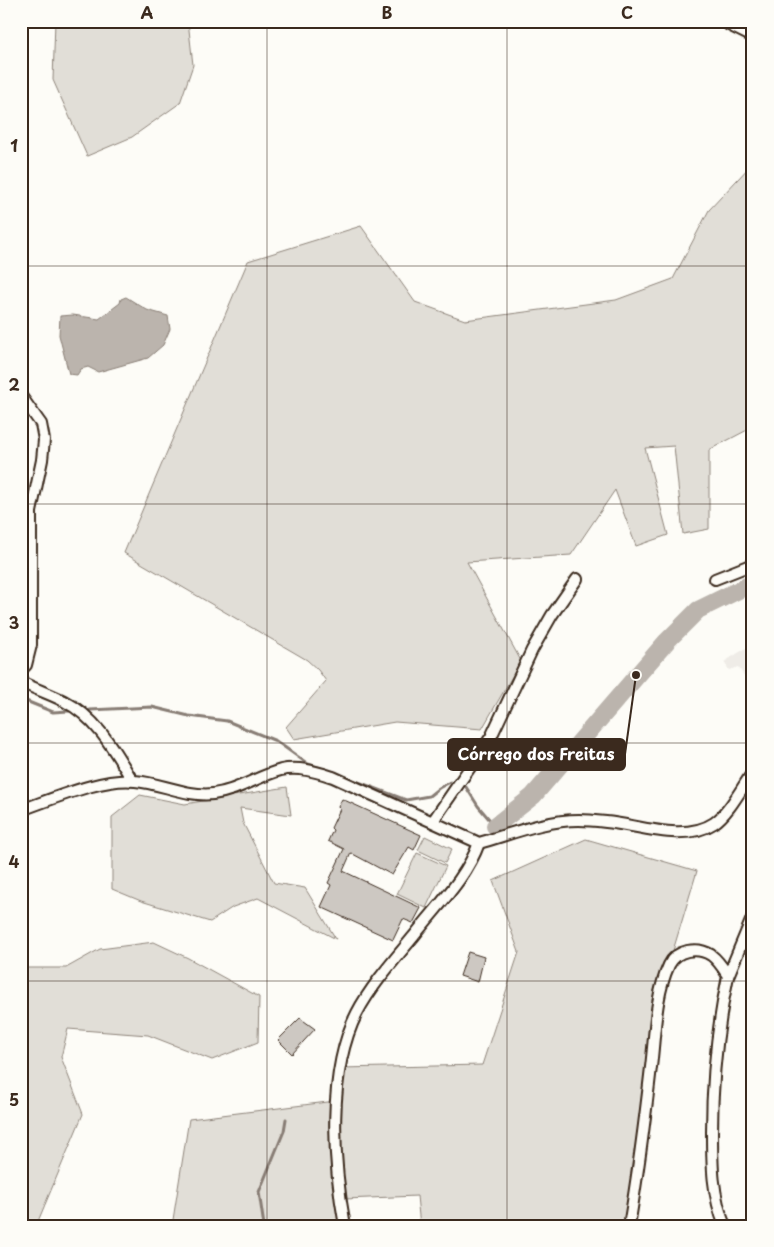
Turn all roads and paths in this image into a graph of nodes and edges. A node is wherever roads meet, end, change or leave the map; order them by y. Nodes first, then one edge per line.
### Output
1 (725, 21) edge
2 (753, 36) edge
3 (21, 396) edge
4 (753, 564) edge
5 (577, 579) dead end
6 (715, 579) dead end
7 (21, 670) edge
8 (21, 682) edge
9 (753, 772) edge
10 (132, 780) junction
11 (21, 810) edge
12 (433, 821) junction
13 (479, 843) junction
14 (753, 916) edge
15 (728, 976) junction
16 (345, 1226) edge
17 (629, 1226) edge
18 (725, 1226) edge

1 - 2 street
3 - 7 street
4 - 6 street
5 - 12 street
8 - 10 street
9 - 13 street
10 - 11 street
10 - 12 street
12 - 13 street
13 - 16 street
14 - 15 street
15 - 17 street
15 - 18 street

